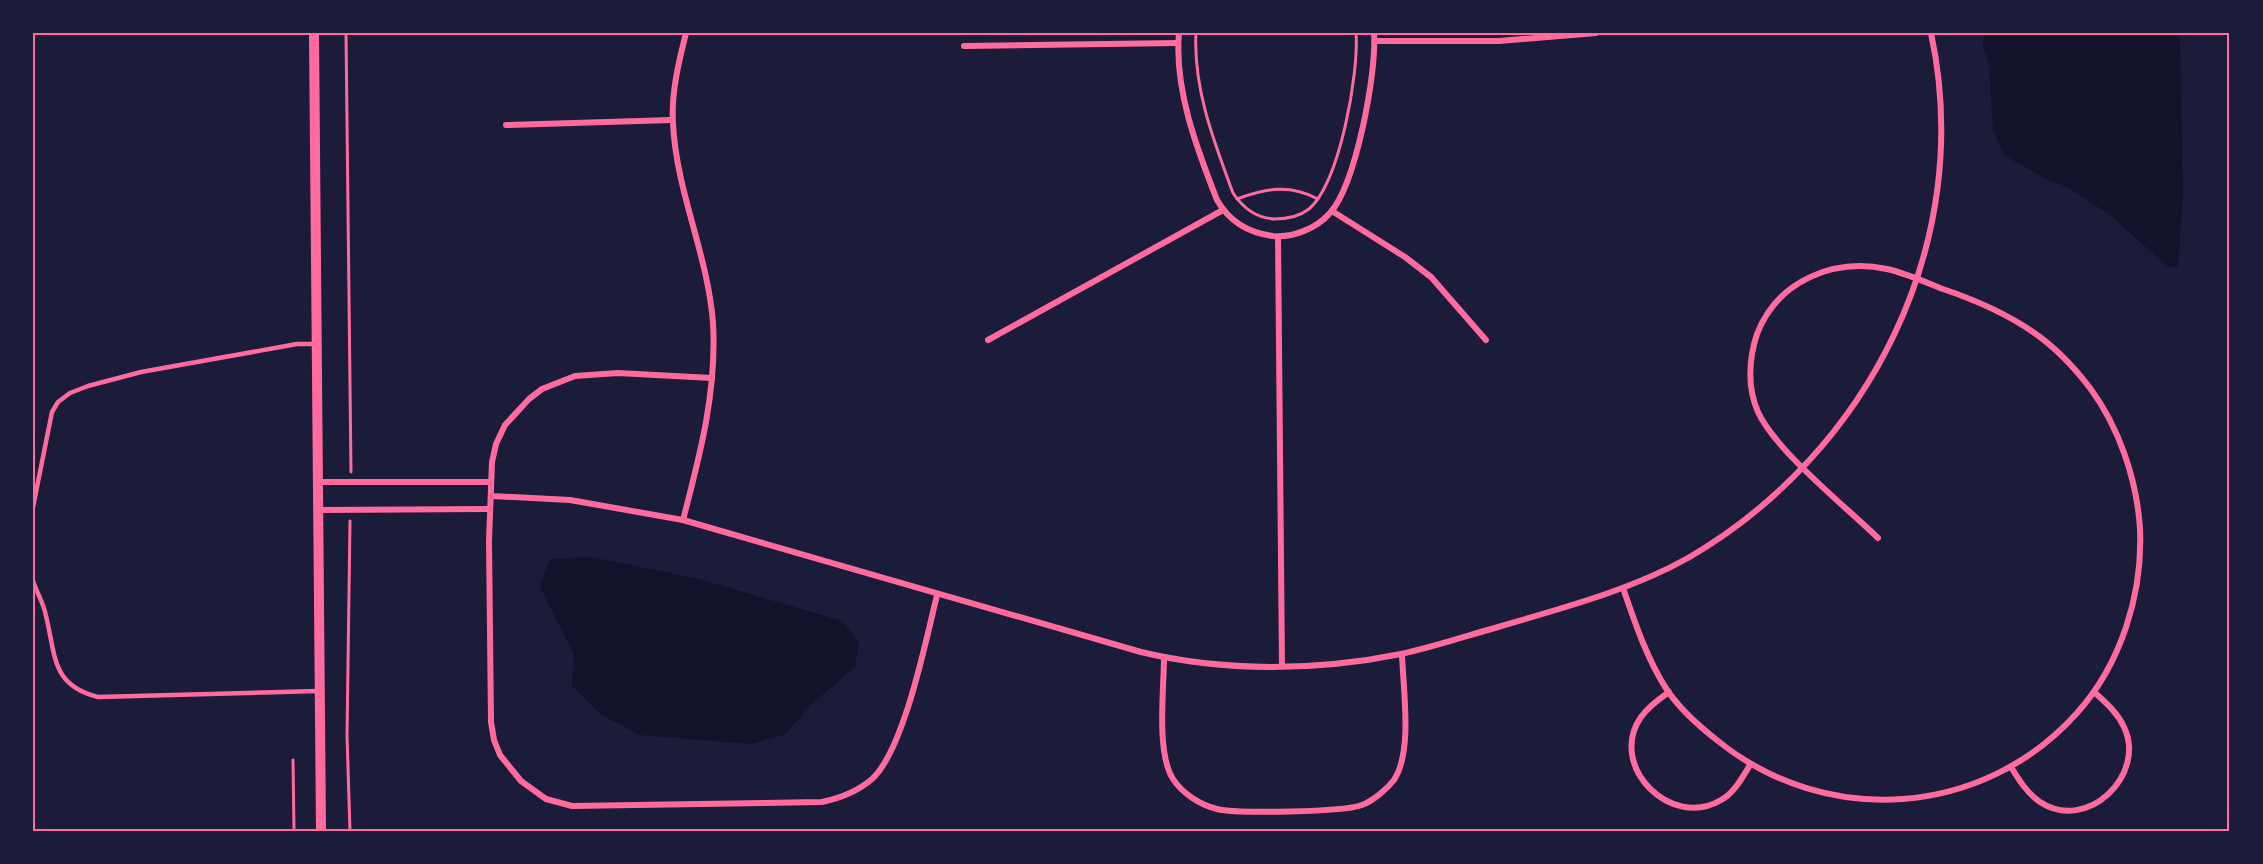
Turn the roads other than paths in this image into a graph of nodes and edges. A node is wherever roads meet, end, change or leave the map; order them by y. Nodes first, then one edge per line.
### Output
1 (314, 33) edge
2 (686, 33) edge
3 (1179, 33) edge
4 (1374, 33) edge
5 (1596, 33) edge
6 (1931, 33) edge
7 (1375, 41) junction
8 (1178, 43) junction
9 (964, 46) dead end
10 (672, 120) junction
11 (506, 125) dead end
12 (1223, 210) junction
13 (1332, 211) junction
14 (1278, 237) junction
15 (1917, 279) junction
16 (988, 340) dead end
17 (1486, 340) dead end
18 (317, 344) junction
19 (712, 378) junction
20 (1804, 468) junction
21 (317, 482) junction
22 (491, 482) junction
23 (490, 496) junction
24 (33, 507) edge
25 (490, 509) junction
26 (317, 510) junction
27 (683, 520) junction
28 (1878, 538) dead end
29 (33, 580) edge
30 (1623, 588) junction
31 (937, 595) junction
32 (1402, 654) junction
33 (1164, 657) junction
34 (1282, 666) junction
35 (319, 691) junction
36 (1669, 692) junction
37 (2094, 692) junction
38 (1750, 765) junction
39 (2011, 767) junction
40 (321, 831) edge

1 - 18 street
2 - 10 street
3 - 8 street
4 - 7 street
5 - 7 street
6 - 15 street
7 - 13 street
8 - 9 street
8 - 12 street
10 - 11 street
10 - 19 street
12 - 14 street
12 - 16 street
13 - 14 street
13 - 17 street
14 - 34 street
15 - 20 street
15 - 20 street
15 - 37 street
18 - 21 street
18 - 24 lane
19 - 22 street
19 - 27 street
20 - 28 street
20 - 30 street
21 - 22 street
21 - 26 street
22 - 23 street
23 - 25 street
23 - 27 street
25 - 26 street
25 - 31 street
26 - 35 street
27 - 31 street
29 - 35 lane
30 - 32 street
30 - 36 street
31 - 33 street
32 - 33 street
32 - 34 street
33 - 34 street
35 - 40 street
36 - 38 street
36 - 38 street
37 - 39 street
37 - 39 street
38 - 39 street

